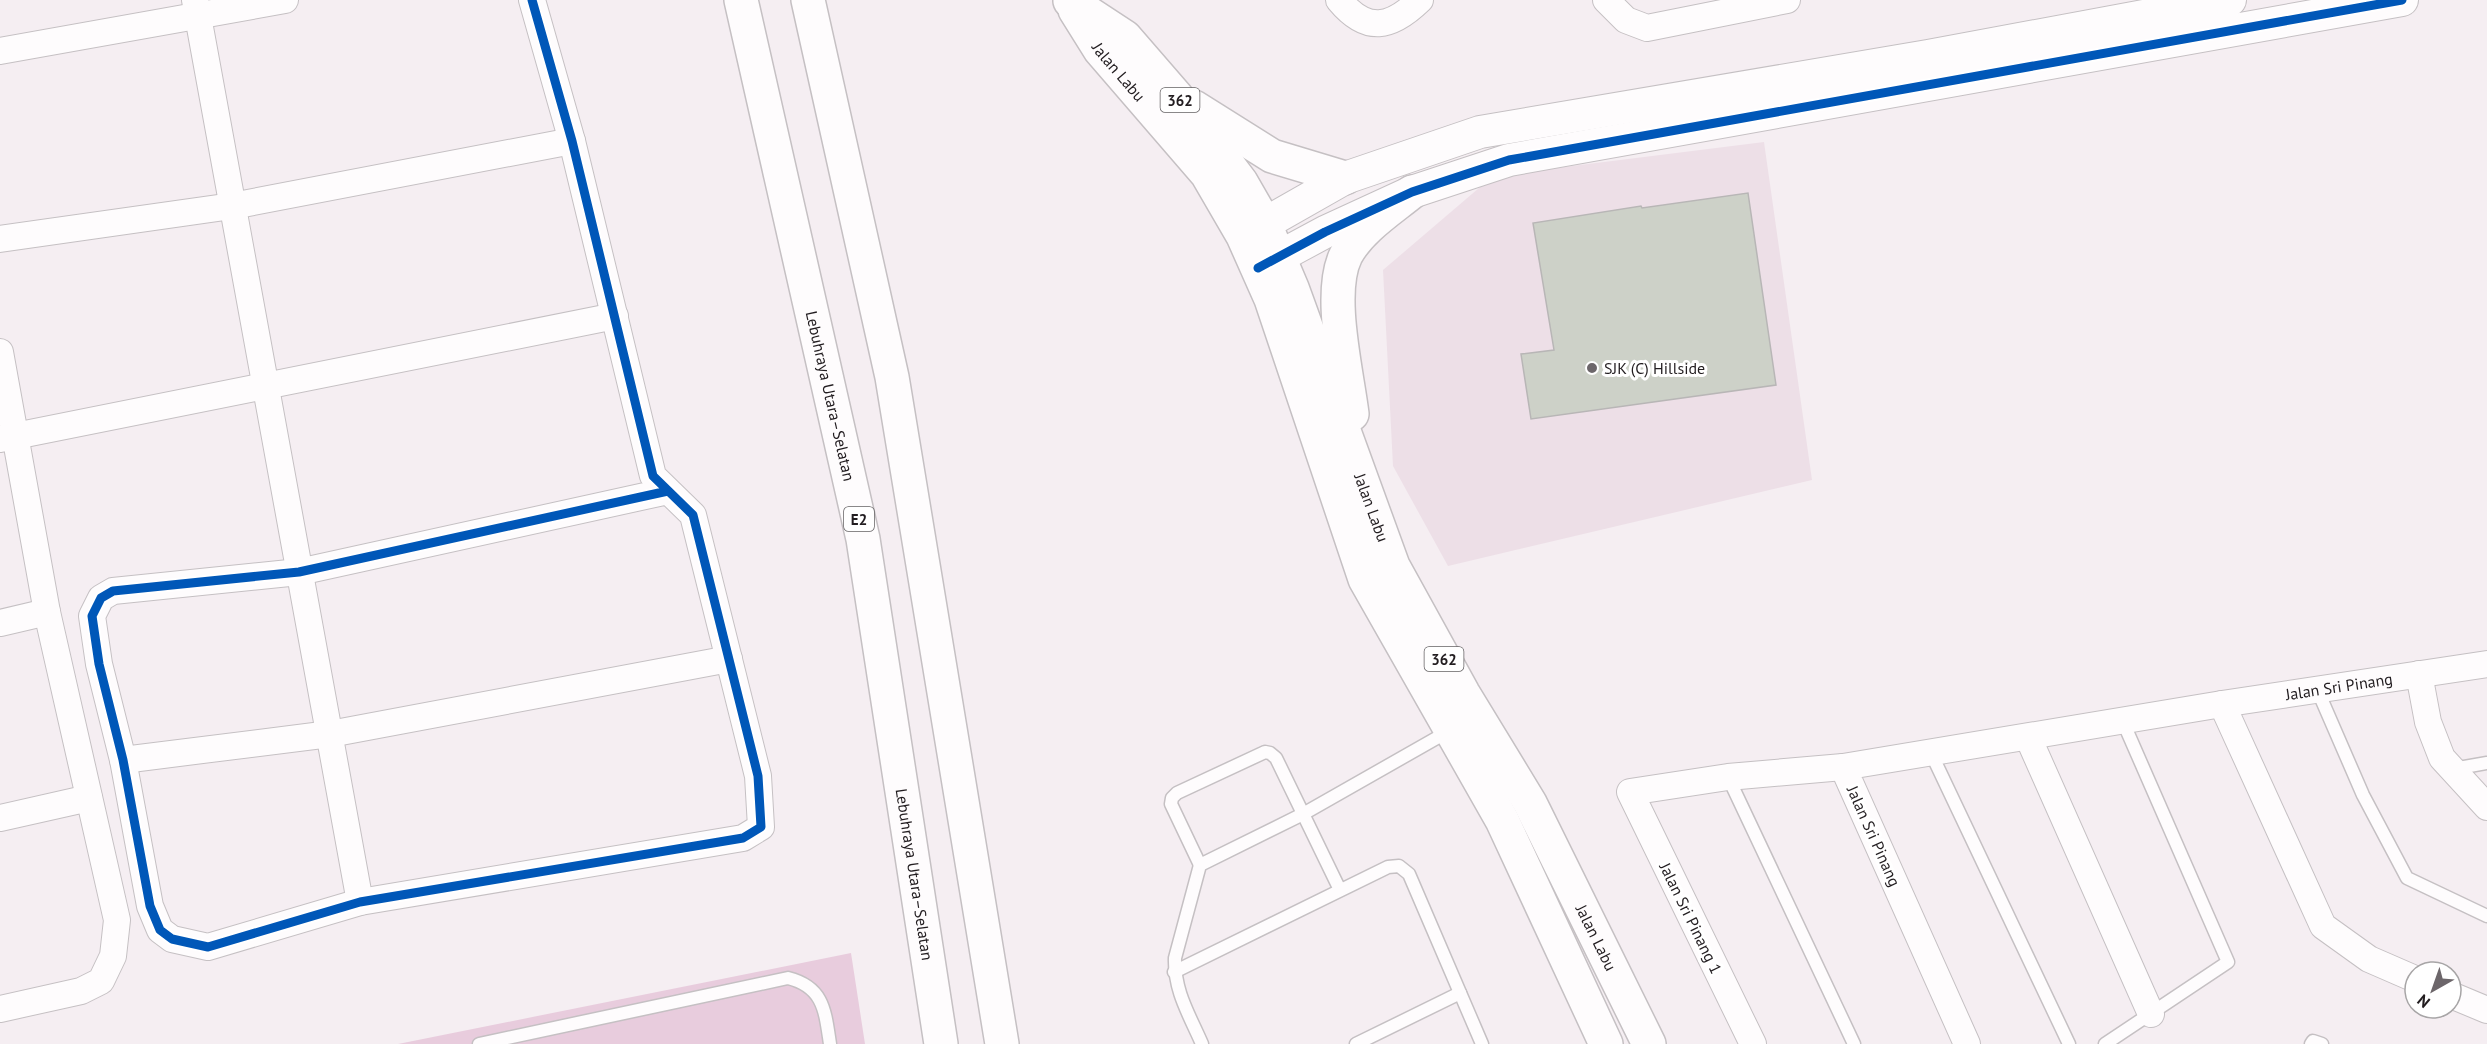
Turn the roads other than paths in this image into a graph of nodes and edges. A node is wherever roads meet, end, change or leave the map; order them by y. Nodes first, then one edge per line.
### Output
1 (285, 0) edge
2 (532, 0) edge
3 (741, 0) edge
4 (808, 0) edge
5 (1070, 0) edge
6 (1339, 0) edge
7 (1420, 0) edge
8 (1606, 0) edge
9 (2230, 0) edge
10 (2402, 0) edge
11 (1775, 1) edge
12 (196, 8) edge
13 (0, 51) edge
14 (1727, 90) junction
15 (1178, 97) junction
16 (1734, 122) junction
17 (572, 141) junction
18 (1345, 178) junction
19 (1412, 192) junction
20 (232, 206) junction
21 (1253, 229) junction
22 (0, 239) edge
23 (1269, 262) junction
24 (615, 316) junction
25 (0, 352) edge
26 (265, 386) junction
27 (8, 438) edge
28 (1361, 479) junction
29 (668, 491) junction
30 (299, 572) junction
31 (47, 612) junction
32 (0, 623) edge
33 (729, 659) junction
34 (2487, 664) edge
35 (2419, 674) junction
36 (2317, 689) junction
37 (2222, 704) junction
38 (2125, 720) junction
39 (1450, 730) junction
40 (330, 734) junction
41 (2028, 737) junction
42 (1931, 753) junction
43 (123, 760) junction
44 (2487, 763) edge
45 (1843, 767) junction
46 (2452, 770) junction
47 (1728, 777) junction
48 (89, 798) junction
49 (2487, 807) edge
50 (1303, 814) junction
51 (0, 818) edge
52 (1200, 865) junction
53 (1341, 890) junction
54 (360, 902) junction
55 (2487, 916) edge
56 (1174, 972) junction
57 (2403, 974) edge
58 (1460, 993) junction
59 (2463, 1000) edge
60 (0, 1009) edge
61 (2487, 1010) edge
62 (2151, 1014) junction
63 (501, 1042) edge
64 (479, 1044) edge
65 (830, 1044) edge
66 (941, 1044) edge
67 (1002, 1044) edge
68 (1202, 1044) edge
69 (1356, 1044) edge
70 (1482, 1044) edge
71 (1606, 1044) edge
72 (1649, 1044) edge
73 (1753, 1044) edge
74 (1854, 1044) edge
75 (1968, 1044) edge
76 (2069, 1044) edge
77 (2105, 1044) edge
78 (2311, 1044) edge
79 (2322, 1044) edge

1 - 12 street
2 - 17 street
3 - 66 main road, Lebuhraya Utara–Selatan / E2
4 - 67 main road
5 - 15 main road, Jalan Labu / 362
5 - 21 main road, Jalan Labu / 362
6 - 7 street
8 - 11 street
9 - 14 street
10 - 16 street
12 - 13 street
12 - 20 street
14 - 16 street
14 - 18 street
15 - 18 main road
15 - 21 main road, Jalan Labu / 362
16 - 19 street
17 - 20 street
17 - 24 street
18 - 21 street
19 - 23 street
19 - 28 main road
20 - 22 street
20 - 26 street
21 - 23 main road, Jalan Labu / 362
23 - 28 main road, Jalan Labu / 362
23 - 39 main road, Jalan Labu / 362
24 - 26 street
24 - 29 street
25 - 27 street
26 - 27 street
26 - 30 street
27 - 31 street
28 - 72 main road, Jalan Labu / 362
29 - 30 street
29 - 33 street
30 - 40 street
30 - 43 street
31 - 32 street
31 - 48 street
33 - 40 street
33 - 54 street
34 - 35 street, Jalan Sri Pinang
35 - 36 street, Jalan Sri Pinang
35 - 46 street
36 - 37 street, Jalan Sri Pinang
36 - 55 lane
37 - 38 street, Jalan Sri Pinang
37 - 57 street
38 - 41 street, Jalan Sri Pinang
38 - 62 lane
39 - 50 lane
39 - 71 main road, Jalan Labu / 362
40 - 43 street
40 - 54 street
41 - 42 street, Jalan Sri Pinang
41 - 62 street
42 - 45 street, Jalan Sri Pinang
42 - 76 lane
43 - 54 street
44 - 46 lane
45 - 47 street
45 - 75 street, Jalan Sri Pinang
46 - 49 street
47 - 73 street, Jalan Sri Pinang 1
47 - 74 lane
48 - 51 street
48 - 60 street
50 - 52 lane
50 - 52 lane
50 - 53 lane
52 - 56 lane
53 - 56 lane
53 - 58 lane
56 - 68 lane
58 - 69 lane
58 - 70 lane
59 - 61 street
62 - 77 lane
63 - 64 lane
63 - 65 lane
78 - 79 lane

